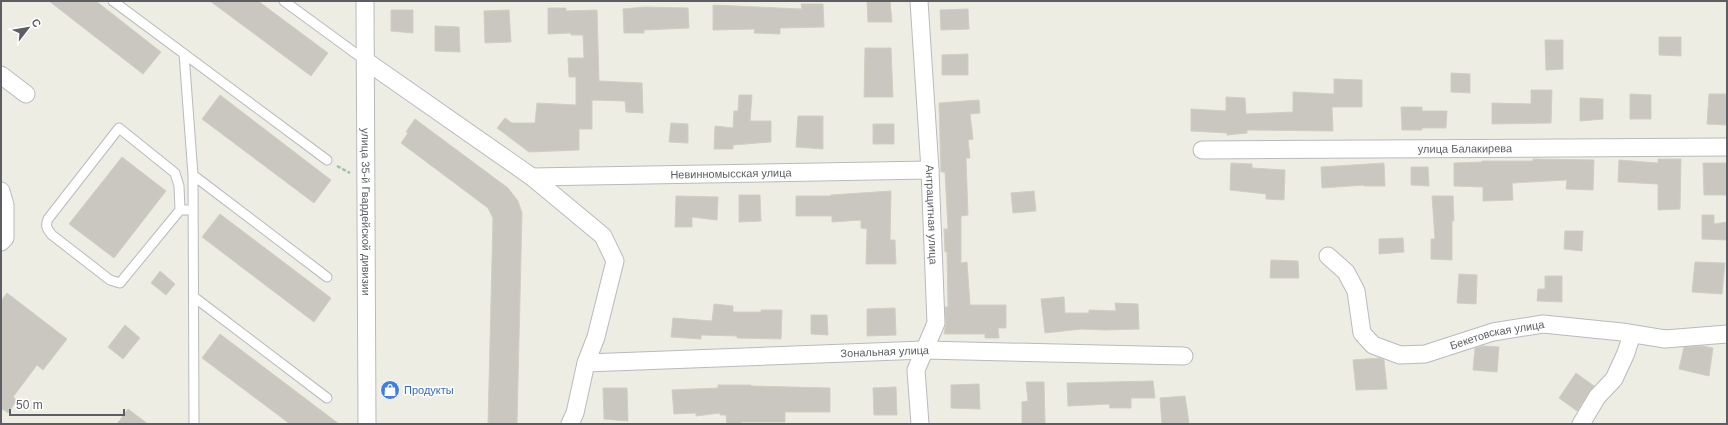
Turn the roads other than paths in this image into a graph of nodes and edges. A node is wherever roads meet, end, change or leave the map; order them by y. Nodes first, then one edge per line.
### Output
1 (113, 1) edge
2 (284, 1) edge
3 (365, 1) edge
4 (919, 1) edge
5 (184, 54) junction
6 (366, 61) junction
7 (1, 75) edge
8 (26, 94) dead end
9 (1727, 147) edge
10 (1202, 150) dead end
11 (327, 160) road end
12 (930, 170) junction
13 (193, 175) junction
14 (532, 178) junction
15 (1, 191) edge
16 (180, 210) junction
17 (194, 210) junction
18 (1, 242) edge
19 (1328, 256) dead end
20 (327, 277) dead end
21 (194, 297) junction
22 (1632, 334) junction
23 (1727, 334) edge
24 (924, 350) junction
25 (1184, 356) dead end
26 (586, 363) junction
27 (327, 398) dead end
28 (194, 424) edge
29 (366, 424) edge
30 (570, 424) edge
31 (920, 424) edge
32 (1581, 424) edge

1 - 5 lane
2 - 6 lane
3 - 6 street, улица 35-й Гвардейской дивизии
4 - 12 street, Антрацитная улица
5 - 11 lane
5 - 13 lane
6 - 14 street
6 - 29 street, улица 35-й Гвардейской дивизии
7 - 8 street
9 - 10 street, улица Балакирева
12 - 14 street, Невинномысская улица
12 - 24 street, Антрацитная улица
13 - 17 lane
13 - 20 lane
14 - 26 street
15 - 18 street
16 - 16 lane
16 - 17 lane
17 - 21 lane
19 - 22 street, Бекетовская улица
21 - 27 lane
21 - 28 lane
22 - 23 street, Бекетовская улица
22 - 32 street
24 - 25 street, Зональная улица
24 - 26 street, Зональная улица
24 - 31 street, Антрацитная улица
26 - 30 street

